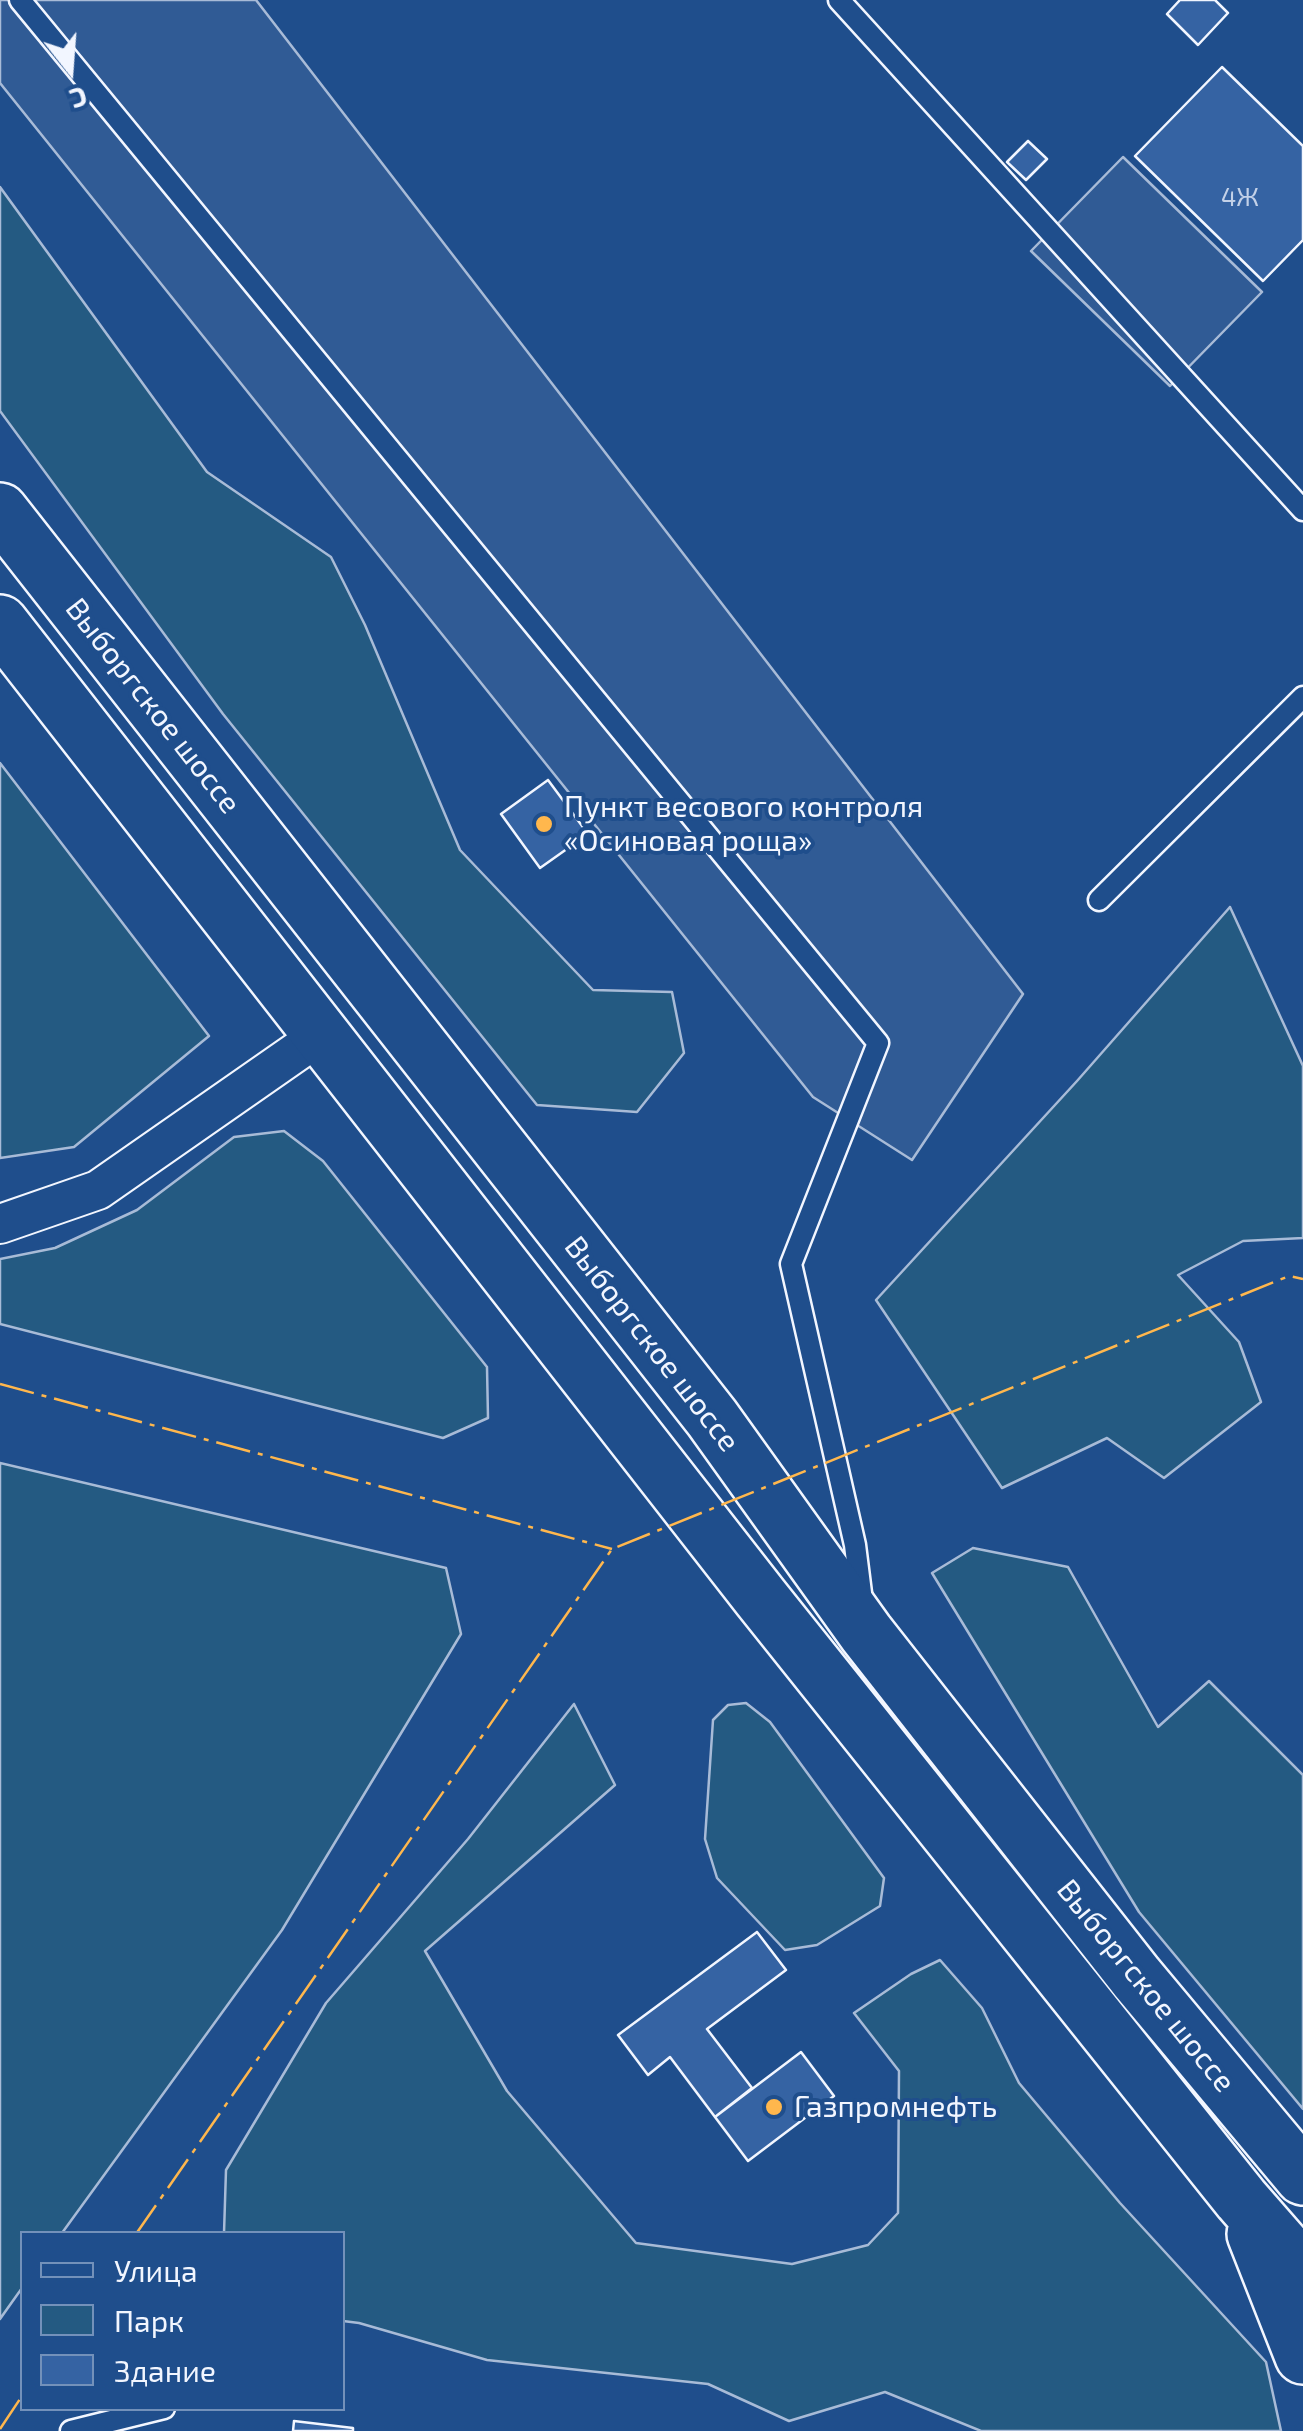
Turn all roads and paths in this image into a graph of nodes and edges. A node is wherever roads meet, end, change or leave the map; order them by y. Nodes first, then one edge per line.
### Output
1 (20, 0) edge
2 (839, 0) edge
3 (1303, 510) edge
4 (0, 511) edge
5 (0, 623) edge
6 (1303, 697) edge
7 (1099, 900) dead end
8 (322, 1034) junction
9 (0, 1224) edge
10 (866, 1633) junction
11 (1303, 2177) edge
12 (1241, 2199) junction
13 (1303, 2270) edge
14 (1303, 2356) edge
15 (152, 2411) edge
16 (71, 2431) edge

1 - 10 lane
2 - 3 lane
4 - 10 main road, Выборгское шоссе
5 - 8 main road, Выборгское шоссе
6 - 7 lane
8 - 9 street
8 - 12 main road, Выборгское шоссе
10 - 11 main road, Выборгское шоссе
12 - 13 main road, Выборгское шоссе
12 - 14 main road
15 - 16 lane

